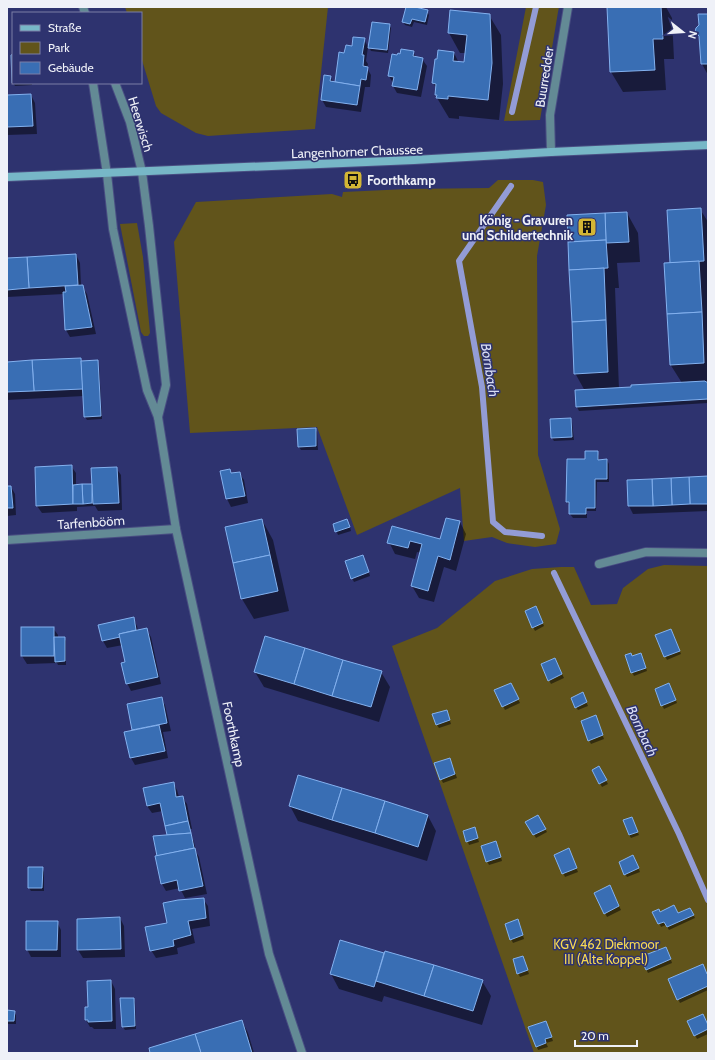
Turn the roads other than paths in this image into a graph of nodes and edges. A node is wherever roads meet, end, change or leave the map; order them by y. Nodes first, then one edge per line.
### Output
1 (568, 7) edge
2 (93, 84) edge
3 (115, 84) edge
4 (708, 145) edge
5 (551, 152) junction
6 (142, 172) junction
7 (107, 174) junction
8 (7, 177) edge
9 (158, 417) junction
10 (176, 529) junction
11 (7, 540) edge
12 (708, 554) edge
13 (599, 564) dead end
14 (302, 1053) edge

1 - 5 street, Buurredder
2 - 7 street
3 - 6 street, Heerwisch
4 - 5 main road, Langenhorner Chaussee
5 - 6 main road, Langenhorner Chaussee
6 - 7 main road, Langenhorner Chaussee
6 - 9 street, Foorthkamp
7 - 8 main road, Langenhorner Chaussee
7 - 9 street, Foorthkamp
9 - 10 street, Foorthkamp
10 - 11 street, Tarfenbööm
10 - 14 street, Foorthkamp
12 - 13 street

